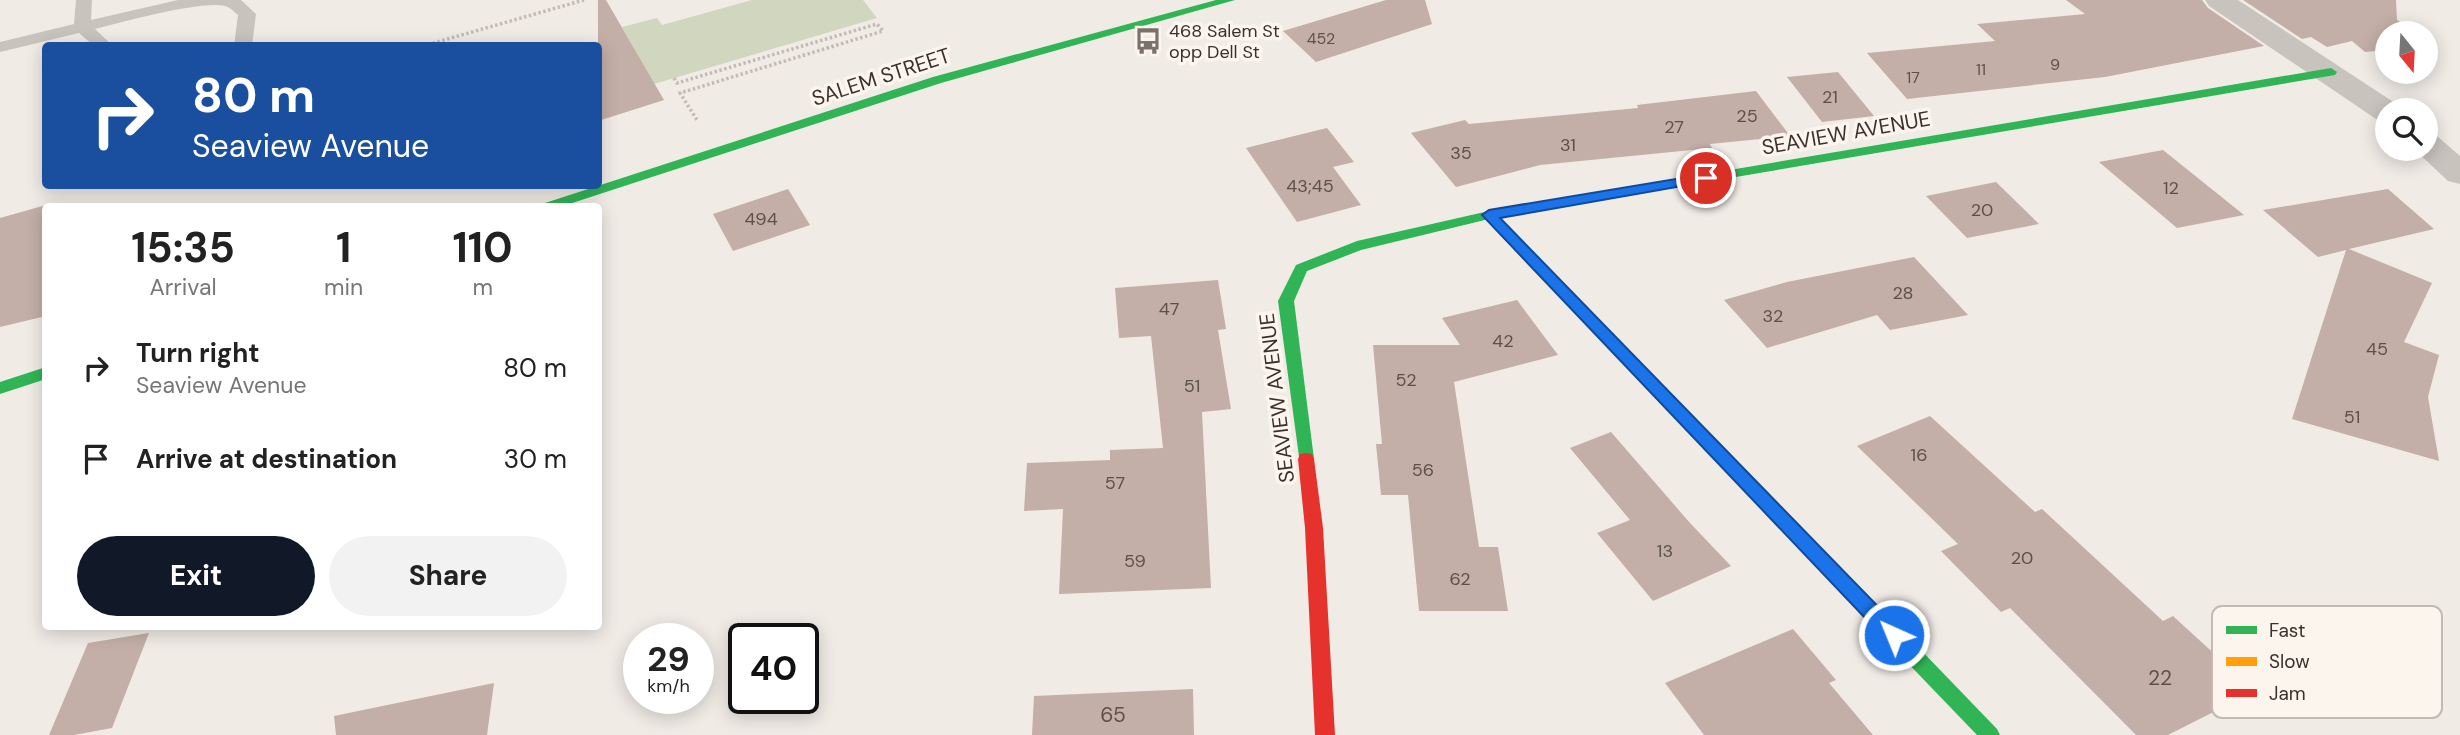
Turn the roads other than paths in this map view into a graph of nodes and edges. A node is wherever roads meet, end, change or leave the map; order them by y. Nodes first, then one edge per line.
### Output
1 (84, 0) edge
2 (216, 0) edge
3 (1229, 0) edge
4 (2219, 0) edge
5 (194, 1) edge
6 (82, 27) junction
7 (101, 42) edge
8 (244, 42) edge
9 (0, 47) edge
10 (2330, 72) junction
11 (2375, 104) edge
12 (2438, 153) edge
13 (2460, 174) edge
14 (559, 203) edge
15 (1489, 215) junction
16 (42, 374) edge
17 (0, 388) edge
18 (1325, 735) edge
19 (1990, 735) edge

1 - 6 lane
2 - 5 lane
2 - 8 lane
3 - 14 street, SALEM STREET
4 - 10 street
5 - 6 lane
6 - 7 lane
6 - 9 lane
10 - 11 street
10 - 15 street, SEAVIEW AVENUE
12 - 13 street
15 - 18 street, SEAVIEW AVENUE
15 - 19 street
16 - 17 street

